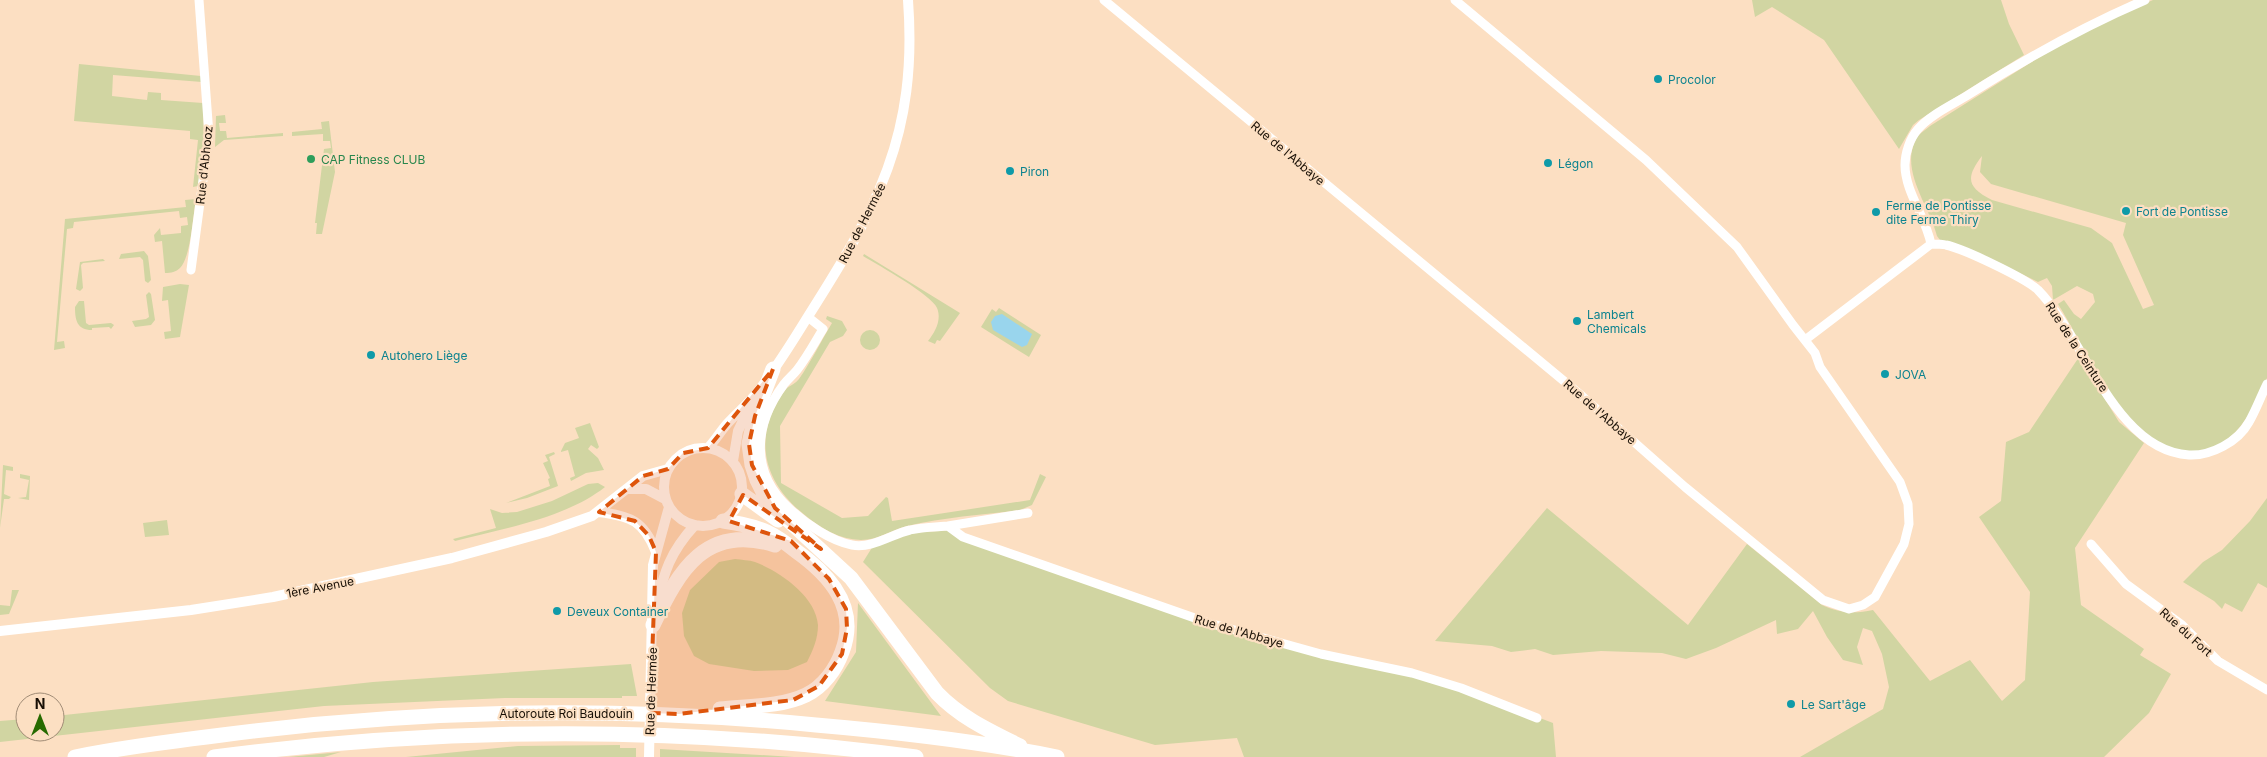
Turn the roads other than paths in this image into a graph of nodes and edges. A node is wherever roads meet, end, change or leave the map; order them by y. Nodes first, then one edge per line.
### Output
1 (199, 0) edge
2 (908, 0) edge
3 (1104, 0) edge
4 (1454, 0) edge
5 (2145, 0) edge
6 (1931, 244) junction
7 (191, 270) dead end
8 (808, 317) junction
9 (1805, 340) junction
10 (773, 369) junction
11 (2267, 384) edge
12 (755, 394) junction
13 (708, 448) junction
14 (733, 461) junction
15 (668, 469) junction
16 (625, 490) junction
17 (742, 494) junction
18 (667, 503) junction
19 (600, 512) junction
20 (1028, 513) dead end
21 (723, 521) junction
22 (696, 526) junction
23 (948, 526) junction
24 (2091, 544) dead end
25 (821, 549) junction
26 (656, 552) junction
27 (804, 556) junction
28 (653, 625) junction
29 (0, 631) edge
30 (2267, 690) edge
31 (679, 714) junction
32 (1537, 718) dead end
33 (792, 744) junction
34 (1030, 752) junction
35 (75, 757) edge
36 (214, 757) edge
37 (649, 757) edge
38 (817, 757) edge
39 (916, 757) edge
40 (1057, 757) edge

1 - 7 street, Rue d'Abhooz
2 - 8 street, Rue de Hermée
3 - 9 street, Rue de l'Abbaye
4 - 9 street, Rue de l'Abbaye
5 - 6 street
6 - 9 street
6 - 11 street, Rue de la Ceinture
8 - 10 street, Rue de Hermée
8 - 23 street
10 - 12 street, Rue de Hermée
10 - 25 highway
12 - 13 street, Rue de Hermée
12 - 14 street, Rue de Hermée
13 - 14 street
13 - 15 street
14 - 17 street, Rue de Hermée
15 - 16 street, 1ère Avenue
15 - 18 street, Rue de Hermée
16 - 18 street
16 - 19 street, 1ère Avenue
17 - 21 street
17 - 25 highway
18 - 22 street
18 - 26 street, Rue de Hermée
19 - 26 street
19 - 29 street, 1ère Avenue
20 - 23 street
21 - 22 street
21 - 27 highway
22 - 28 street, Rue de Hermée
23 - 32 street, Rue de l'Abbaye
24 - 30 street, Rue du Fort
25 - 34 highway
26 - 28 street, Rue de Hermée
27 - 28 highway
27 - 31 highway
28 - 37 street, Rue de Hermée
31 - 34 highway, Autoroute Roi Baudouin
31 - 35 highway, Autoroute Roi Baudouin
33 - 36 highway, Autoroute Roi Baudouin
33 - 38 highway
33 - 39 highway, Autoroute Roi Baudouin
34 - 40 highway, Autoroute Roi Baudouin

